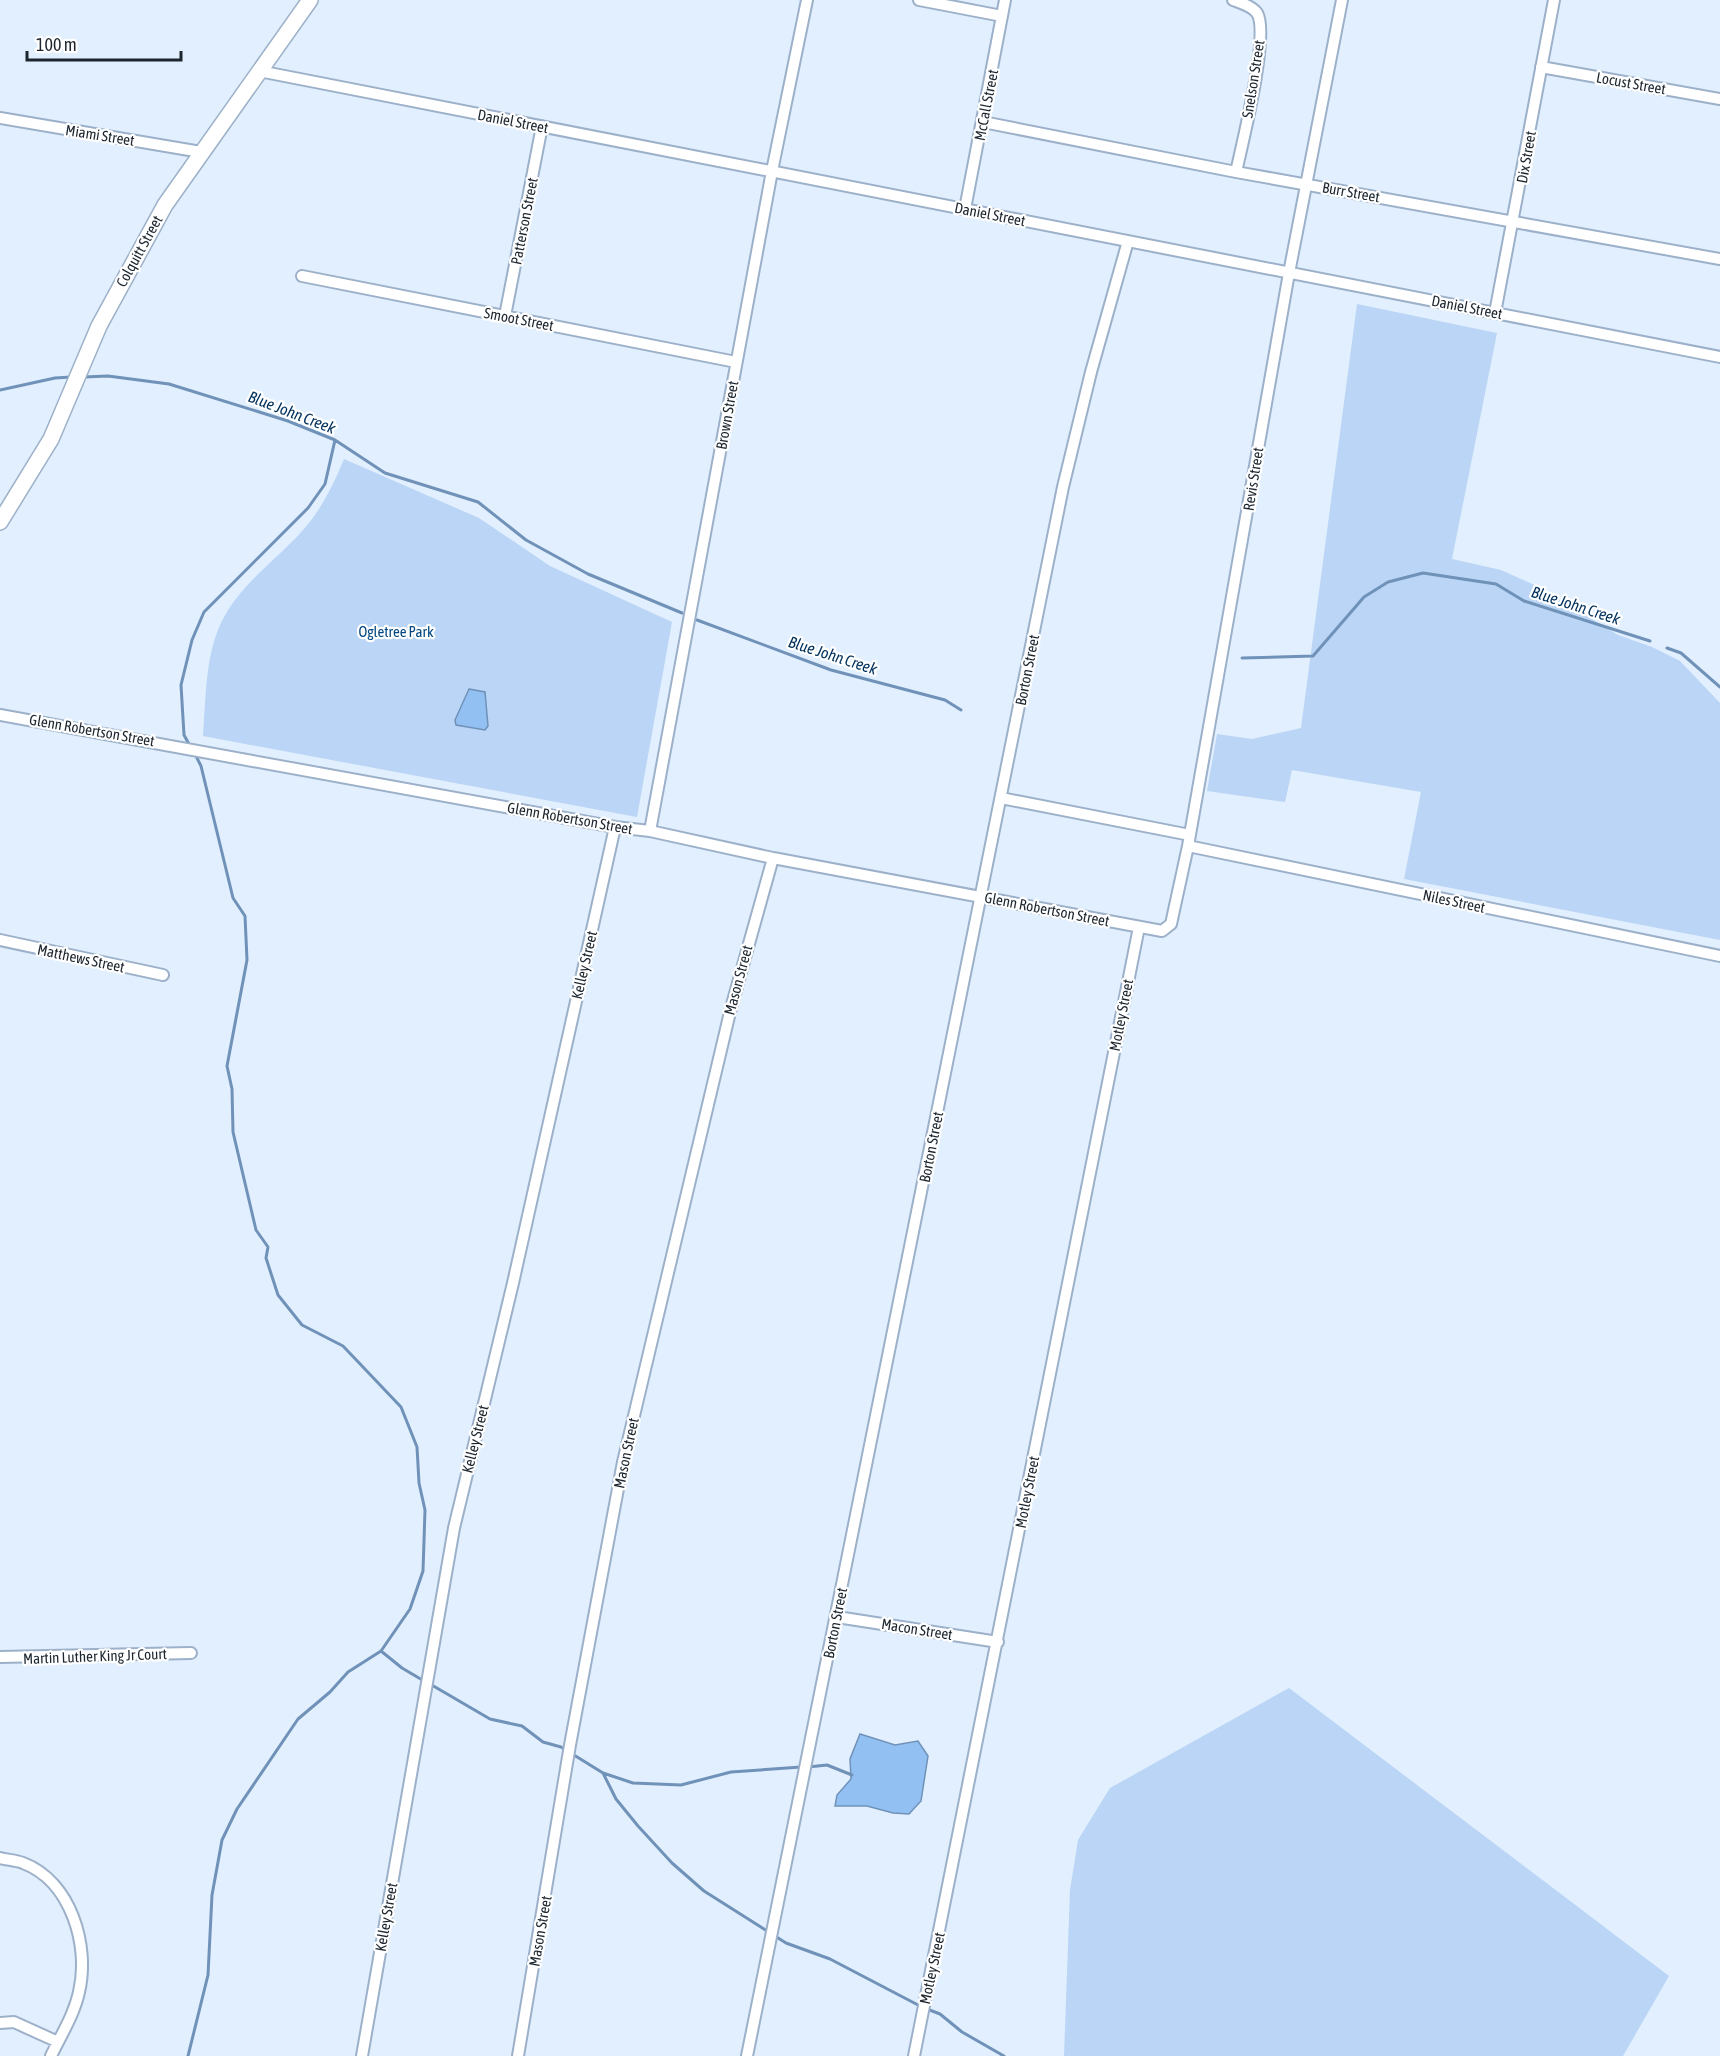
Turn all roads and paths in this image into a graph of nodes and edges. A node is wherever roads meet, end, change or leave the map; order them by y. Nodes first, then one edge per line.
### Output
1 (310, 0) edge
2 (807, 0) edge
3 (919, 0) edge
4 (1005, 0) edge
5 (1233, 0) edge
6 (1342, 0) edge
7 (1554, 0) edge
8 (1002, 16) junction
9 (1541, 67) junction
10 (259, 71) junction
11 (1720, 99) edge
12 (0, 118) edge
13 (982, 122) junction
14 (542, 126) junction
15 (201, 152) junction
16 (772, 171) junction
17 (1236, 172) junction
18 (1306, 184) junction
19 (966, 209) junction
20 (1514, 222) junction
21 (1128, 241) junction
22 (1720, 259) edge
23 (1289, 273) junction
24 (302, 276) dead end
25 (1495, 313) junction
26 (505, 316) junction
27 (1720, 357) edge
28 (736, 362) junction
29 (0, 522) edge
30 (0, 715) edge
31 (1001, 798) junction
32 (615, 827) junction
33 (650, 831) junction
34 (1189, 841) junction
35 (774, 858) junction
36 (981, 896) junction
37 (1139, 927) junction
38 (0, 940) edge
39 (1720, 956) edge
40 (163, 975) dead end
41 (837, 1617) junction
42 (998, 1642) junction
43 (191, 1653) dead end
44 (0, 1657) edge
45 (0, 1858) edge
46 (0, 2023) edge
47 (58, 2042) junction
48 (51, 2056) edge
49 (362, 2056) edge
50 (518, 2056) edge
51 (747, 2056) edge
52 (914, 2056) edge

1 - 10 street, Colquitt Street
2 - 16 street, Brown Street
3 - 8 street
4 - 8 street, McCall Street
5 - 17 street, Snelson Street
6 - 18 street, Revis Street
7 - 9 street, Dix Street
8 - 13 street, McCall Street
9 - 11 street, Locust Street
9 - 20 street, Dix Street
10 - 14 street, Daniel Street
10 - 15 street, Colquitt Street
12 - 15 street, Miami Street
13 - 17 street, Burr Street
13 - 19 street, McCall Street
14 - 16 street, Daniel Street
14 - 26 street, Patterson Street
15 - 29 street, Colquitt Street
16 - 19 street, Daniel Street
16 - 28 street, Brown Street
17 - 18 street, Burr Street
18 - 20 street, Burr Street
18 - 23 street, Revis Street
19 - 21 street, Daniel Street
20 - 22 street, Burr Street
20 - 25 street, Dix Street
21 - 23 street, Daniel Street
21 - 31 street, Borton Street
23 - 25 street, Daniel Street
23 - 34 street, Revis Street
24 - 26 street, Smoot Street
25 - 27 street, Daniel Street
26 - 28 street, Smoot Street
28 - 33 street, Brown Street
30 - 32 street, Glenn Robertson Street
31 - 34 street, Niles Street
31 - 36 street, Borton Street
32 - 33 street, Glenn Robertson Street
32 - 49 street, Kelley Street
33 - 35 street, Glenn Robertson Street
34 - 37 street, Revis Street
34 - 39 street, Niles Street
35 - 36 street, Glenn Robertson Street
35 - 50 street, Mason Street
36 - 37 street, Glenn Robertson Street
36 - 41 street, Borton Street
37 - 42 street, Motley Street
38 - 40 street, Matthews Street
41 - 42 street, Macon Street
41 - 51 street, Borton Street
42 - 52 street, Motley Street
43 - 44 street, Martin Luther King Jr Court
45 - 47 street
46 - 47 street
47 - 48 street

